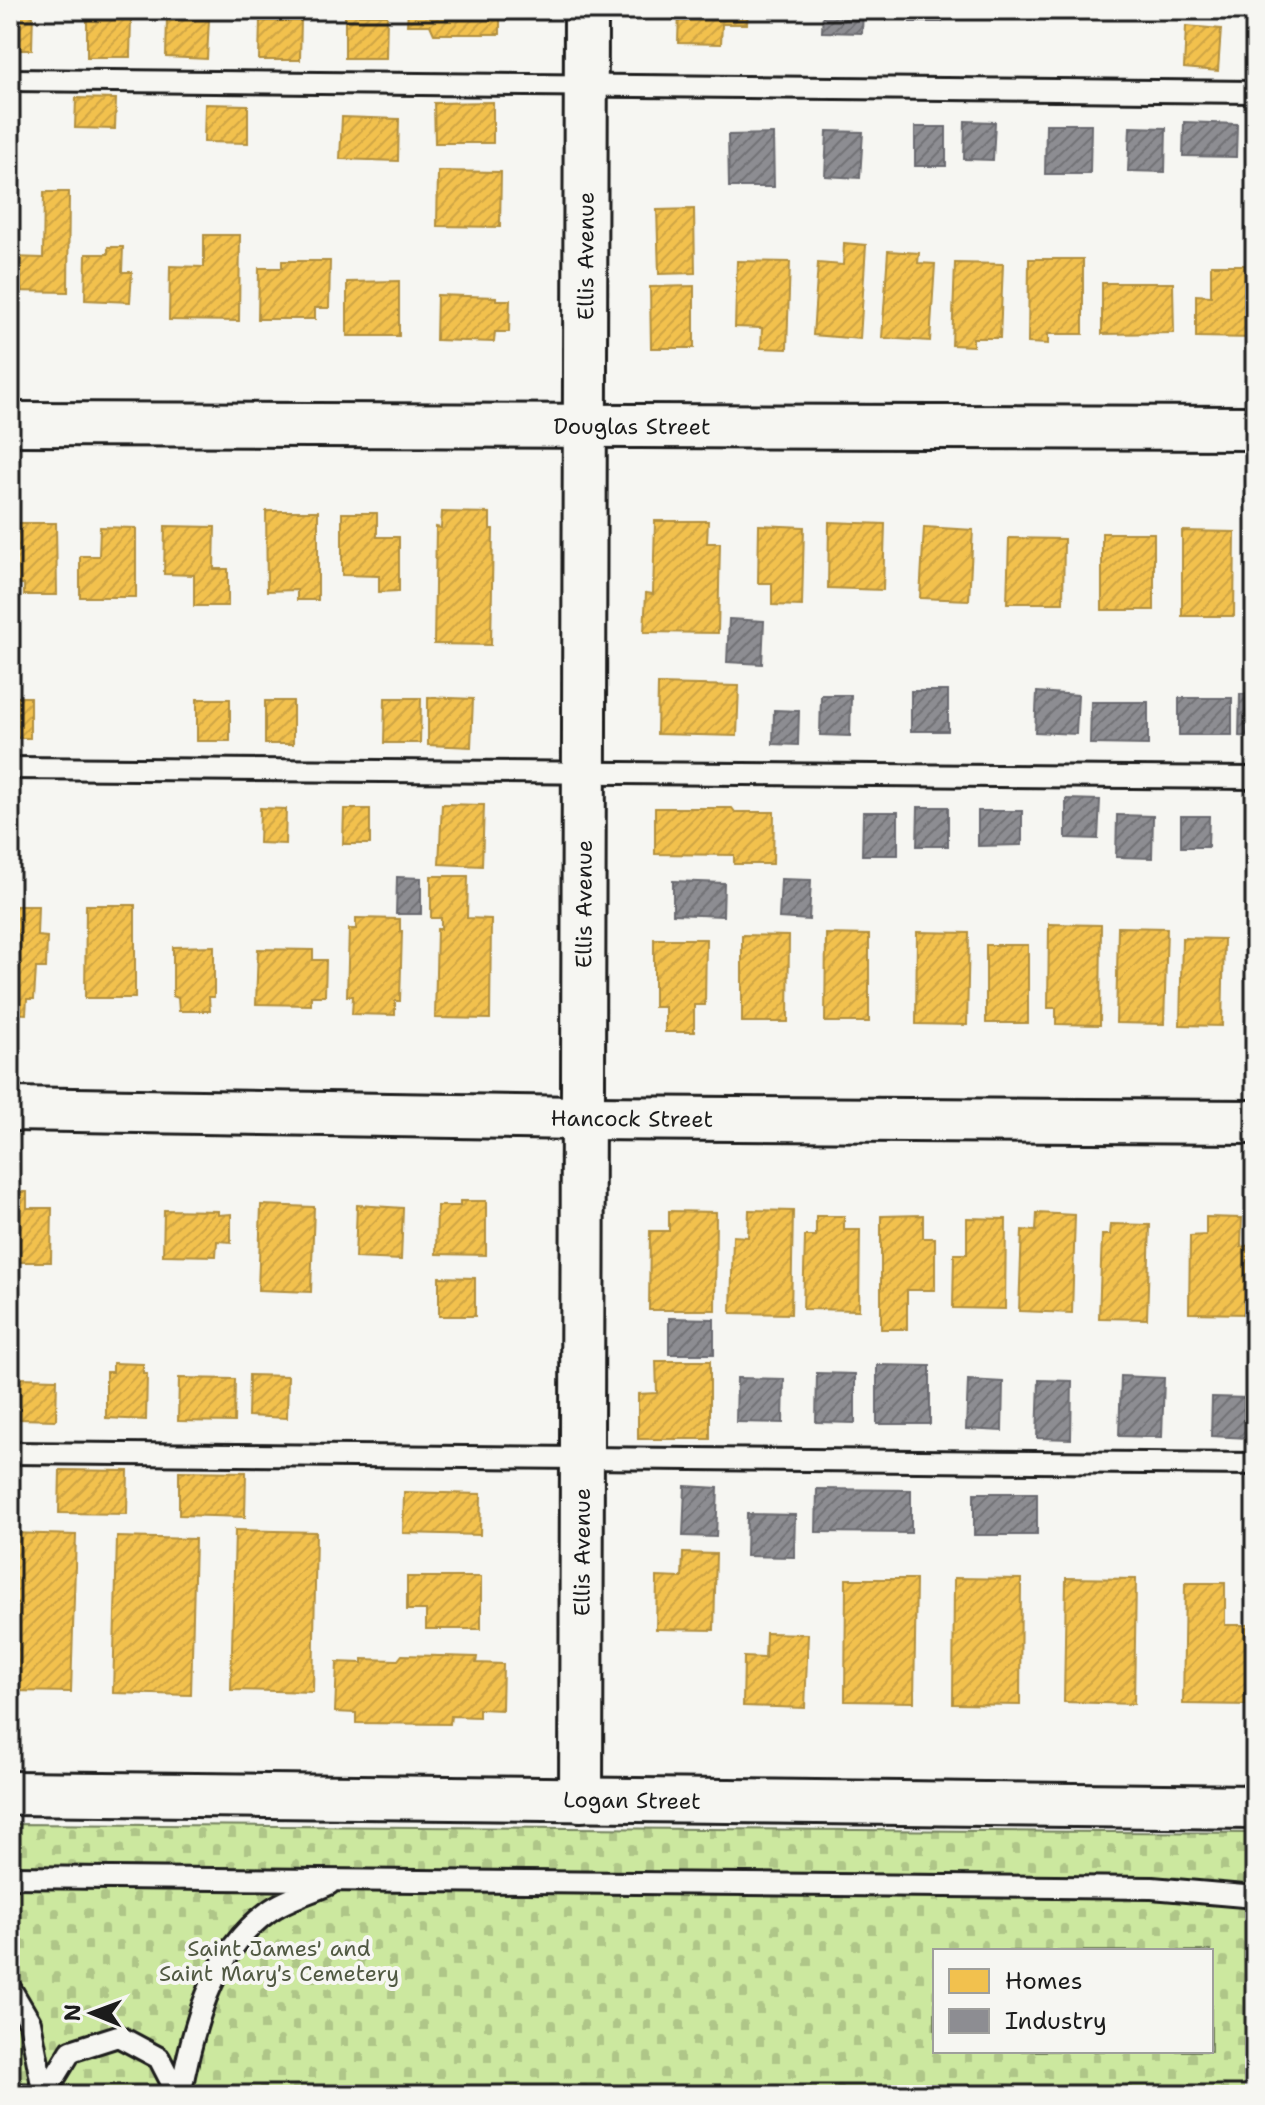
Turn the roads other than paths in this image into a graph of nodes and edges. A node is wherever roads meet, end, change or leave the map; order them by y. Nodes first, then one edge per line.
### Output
1 (586, 10) edge
2 (10, 80) edge
3 (586, 84) junction
4 (1255, 92) edge
5 (10, 424) edge
6 (584, 427) junction
7 (1255, 428) edge
8 (10, 768) edge
9 (584, 774) junction
10 (1255, 778) edge
11 (10, 1109) edge
12 (583, 1118) junction
13 (1255, 1122) edge
14 (10, 1453) edge
15 (582, 1459) junction
16 (1255, 1464) edge
17 (10, 1793) edge
18 (581, 1800) junction
19 (1255, 1807) edge
20 (10, 1877) edge
21 (338, 1880) junction
22 (1255, 1897) edge
23 (10, 1988) edge
24 (10, 2094) edge
25 (44, 2095) edge
26 (179, 2095) edge

1 - 3 street, Ellis Avenue
2 - 3 lane
3 - 4 lane
3 - 6 street, Ellis Avenue
5 - 6 street, Douglas Street
6 - 7 street, Douglas Street
6 - 9 street, Ellis Avenue
8 - 9 lane
9 - 10 lane
9 - 12 street, Ellis Avenue
11 - 12 street, Hancock Street
12 - 13 street, Hancock Street
12 - 15 street, Ellis Avenue
14 - 15 lane
15 - 16 lane
15 - 18 street, Ellis Avenue
17 - 18 street, Logan Street
18 - 19 street, Logan Street
20 - 21 lane
21 - 22 lane
21 - 26 lane
23 - 25 lane
24 - 25 lane
25 - 26 lane

